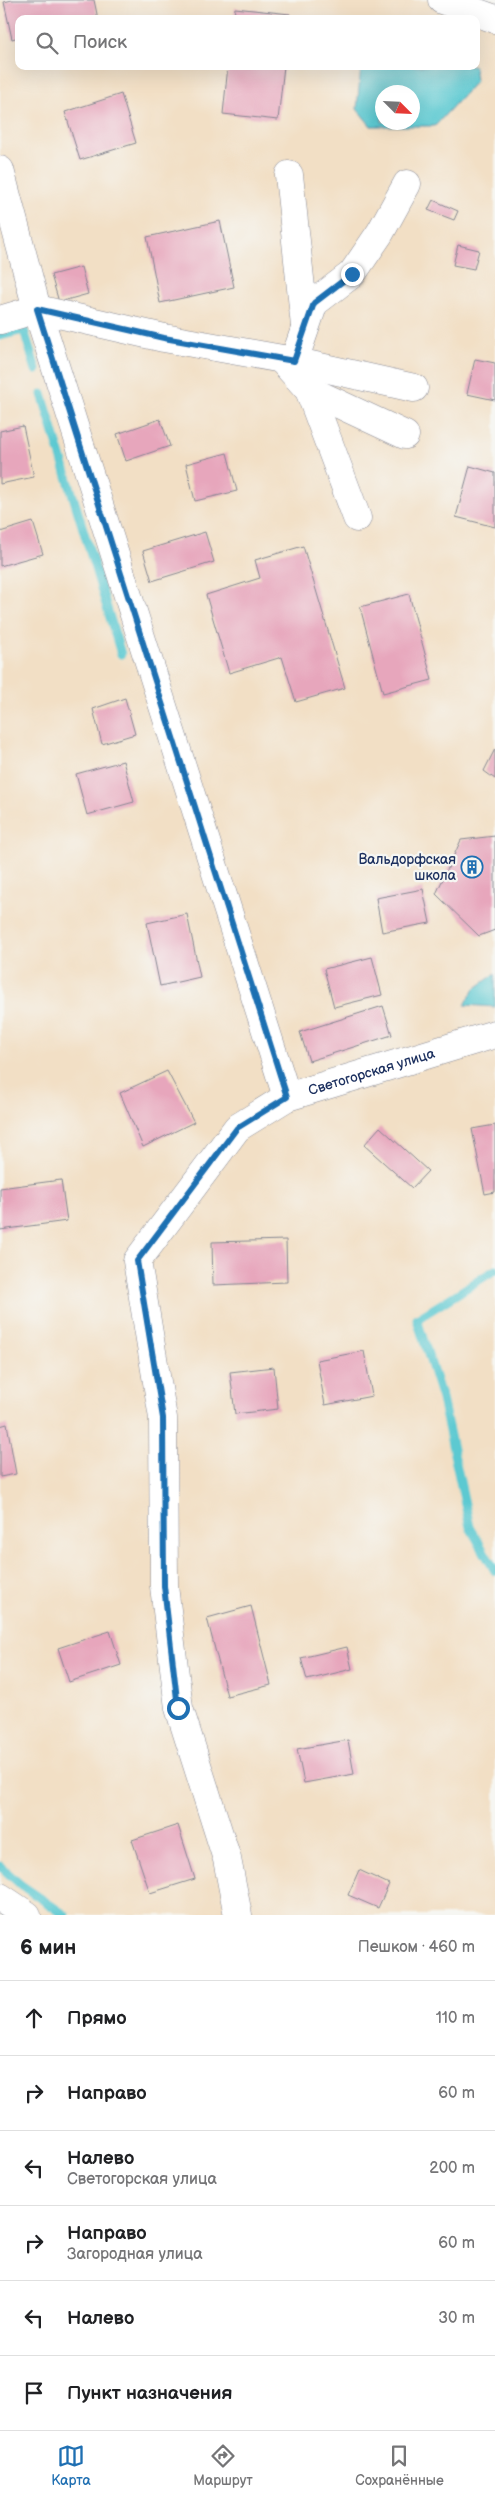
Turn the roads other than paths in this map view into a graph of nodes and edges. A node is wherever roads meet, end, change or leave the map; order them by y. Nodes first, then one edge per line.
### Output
1 (442, 0) edge
2 (495, 19) edge
3 (0, 170) edge
4 (289, 175) dead end
5 (407, 184) dead end
6 (37, 309) junction
7 (0, 320) edge
8 (305, 328) junction
9 (287, 360) junction
10 (414, 388) dead end
11 (309, 390) junction
12 (405, 435) dead end
13 (356, 518) dead end
14 (495, 1034) edge
15 (287, 1097) junction
16 (0, 1897) edge
17 (27, 1915) edge
18 (238, 1915) edge

1 - 2 street
3 - 6 street
4 - 8 street
5 - 8 street
6 - 7 street
6 - 9 street
6 - 15 street
8 - 9 street
9 - 10 street
9 - 11 street
11 - 12 street
11 - 13 street
14 - 15 street, Светогорская улица
15 - 18 street, Светогорская улица
16 - 17 street

